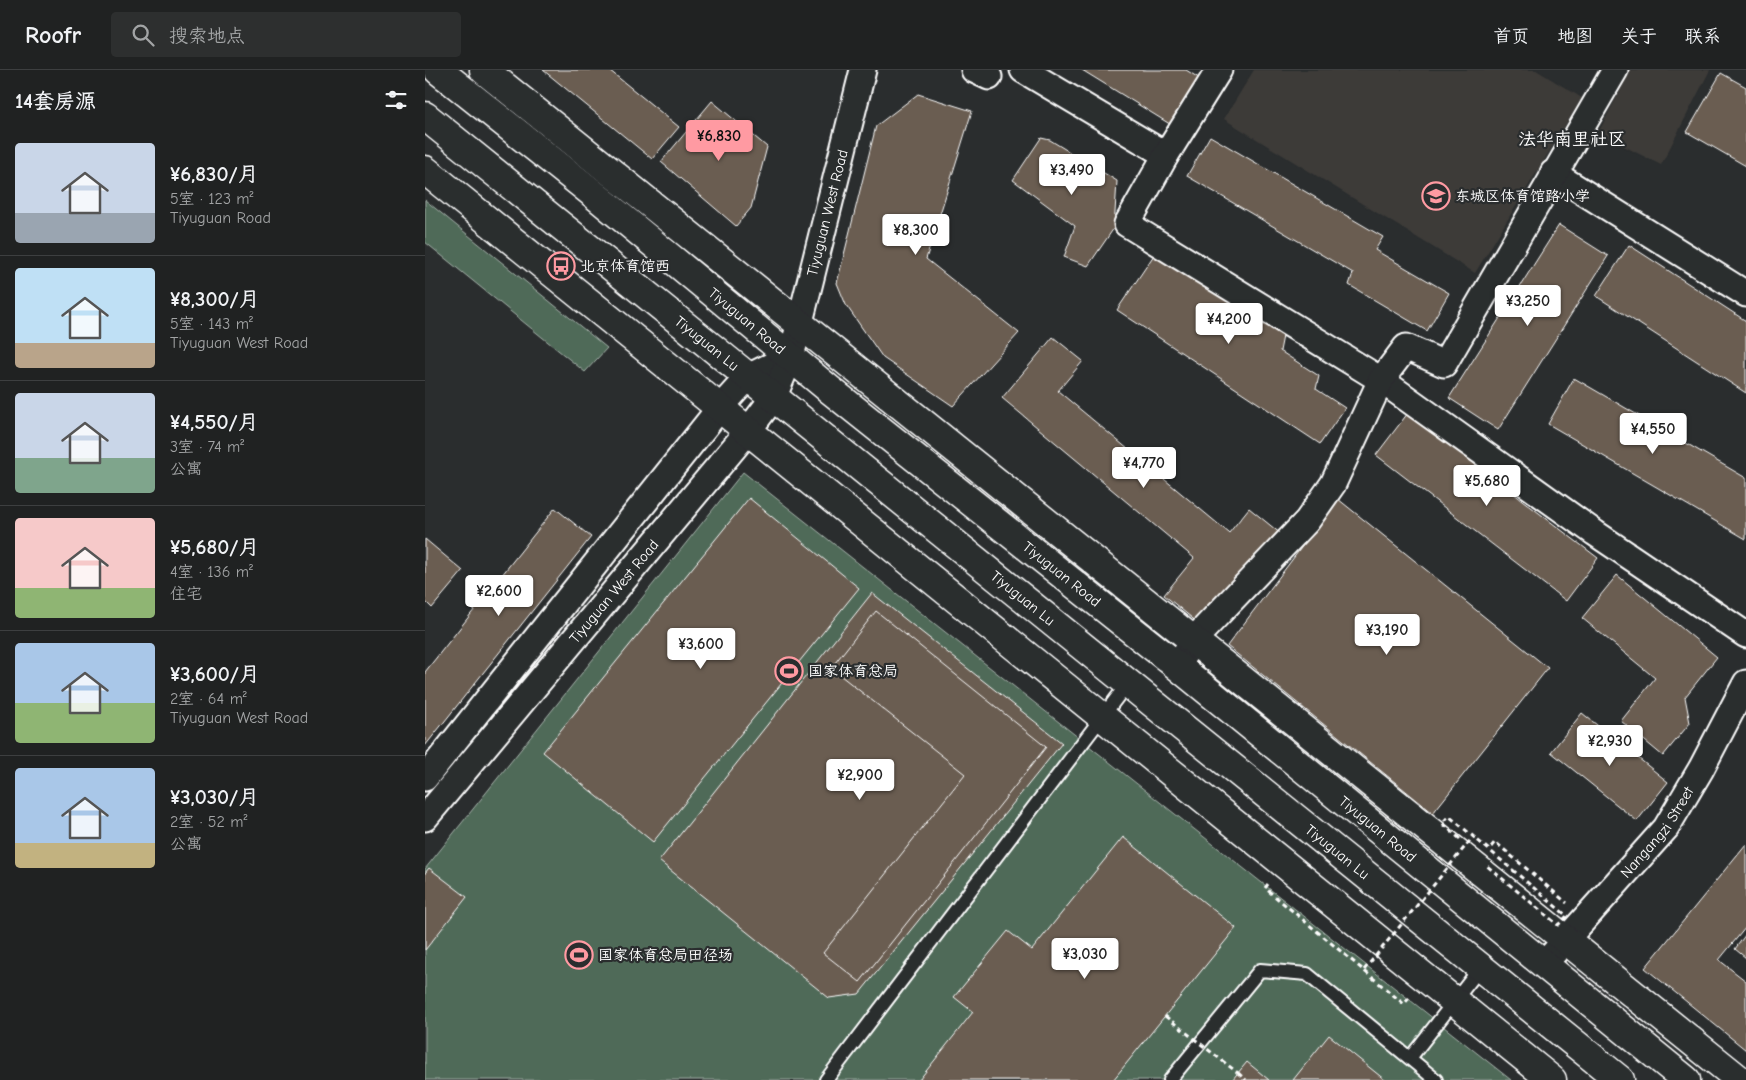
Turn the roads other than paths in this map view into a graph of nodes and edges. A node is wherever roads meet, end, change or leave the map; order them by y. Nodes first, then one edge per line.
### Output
1 (438, 70) edge
2 (484, 70) edge
3 (863, 70) edge
4 (1023, 70) edge
5 (1219, 70) edge
6 (1615, 70) edge
7 (425, 116) edge
8 (1166, 155) junction
9 (425, 170) edge
10 (1553, 173) junction
11 (1746, 294) edge
12 (799, 326) junction
13 (791, 356) junction
14 (748, 377) junction
15 (1381, 380) junction
16 (773, 398) junction
17 (719, 409) junction
18 (748, 431) junction
19 (1746, 635) edge
20 (1195, 640) junction
21 (1176, 665) junction
22 (1128, 683) junction
23 (1746, 683) edge
24 (1102, 717) junction
25 (425, 778) edge
26 (425, 818) edge
27 (1566, 939) junction
28 (1544, 964) junction
29 (1481, 967) junction
30 (1454, 1001) junction
31 (1410, 1058) junction
32 (826, 1080) edge
33 (1170, 1080) edge
34 (1436, 1080) edge
35 (1552, 1080) edge
36 (1619, 1080) edge
37 (1686, 1080) edge
38 (1740, 1080) edge

1 - 13 main road, Tiyuguan Road
2 - 12 main road
3 - 12 street, Tiyuguan West Road
4 - 8 street
5 - 8 street
6 - 10 street
7 - 14 main road, Tiyuguan Lu
8 - 15 street
9 - 17 main road
10 - 11 street
10 - 15 street
12 - 13 street, Tiyuguan West Road
12 - 20 main road
13 - 14 street, Tiyuguan West Road
13 - 16 street, Tiyuguan West Road
13 - 21 main road, Tiyuguan Road
14 - 16 main road, Tiyuguan Lu
14 - 17 street, Tiyuguan West Road
15 - 19 street
15 - 20 street
16 - 18 street, Tiyuguan West Road
16 - 22 main road, Tiyuguan Lu
17 - 18 main road
17 - 25 street, Tiyuguan West Road
18 - 24 main road
18 - 26 street, Tiyuguan West Road
20 - 21 street
20 - 27 main road
21 - 28 main road, Tiyuguan Road
22 - 24 lane
22 - 29 main road, Tiyuguan Lu
23 - 27 street, Nangangzi Street
24 - 30 main road
24 - 32 lane
27 - 28 street, Nangangzi Street
27 - 38 main road
28 - 37 main road, Tiyuguan Road
29 - 30 lane
29 - 36 main road, Tiyuguan Lu
30 - 31 lane
30 - 35 main road
31 - 33 lane
31 - 34 lane

